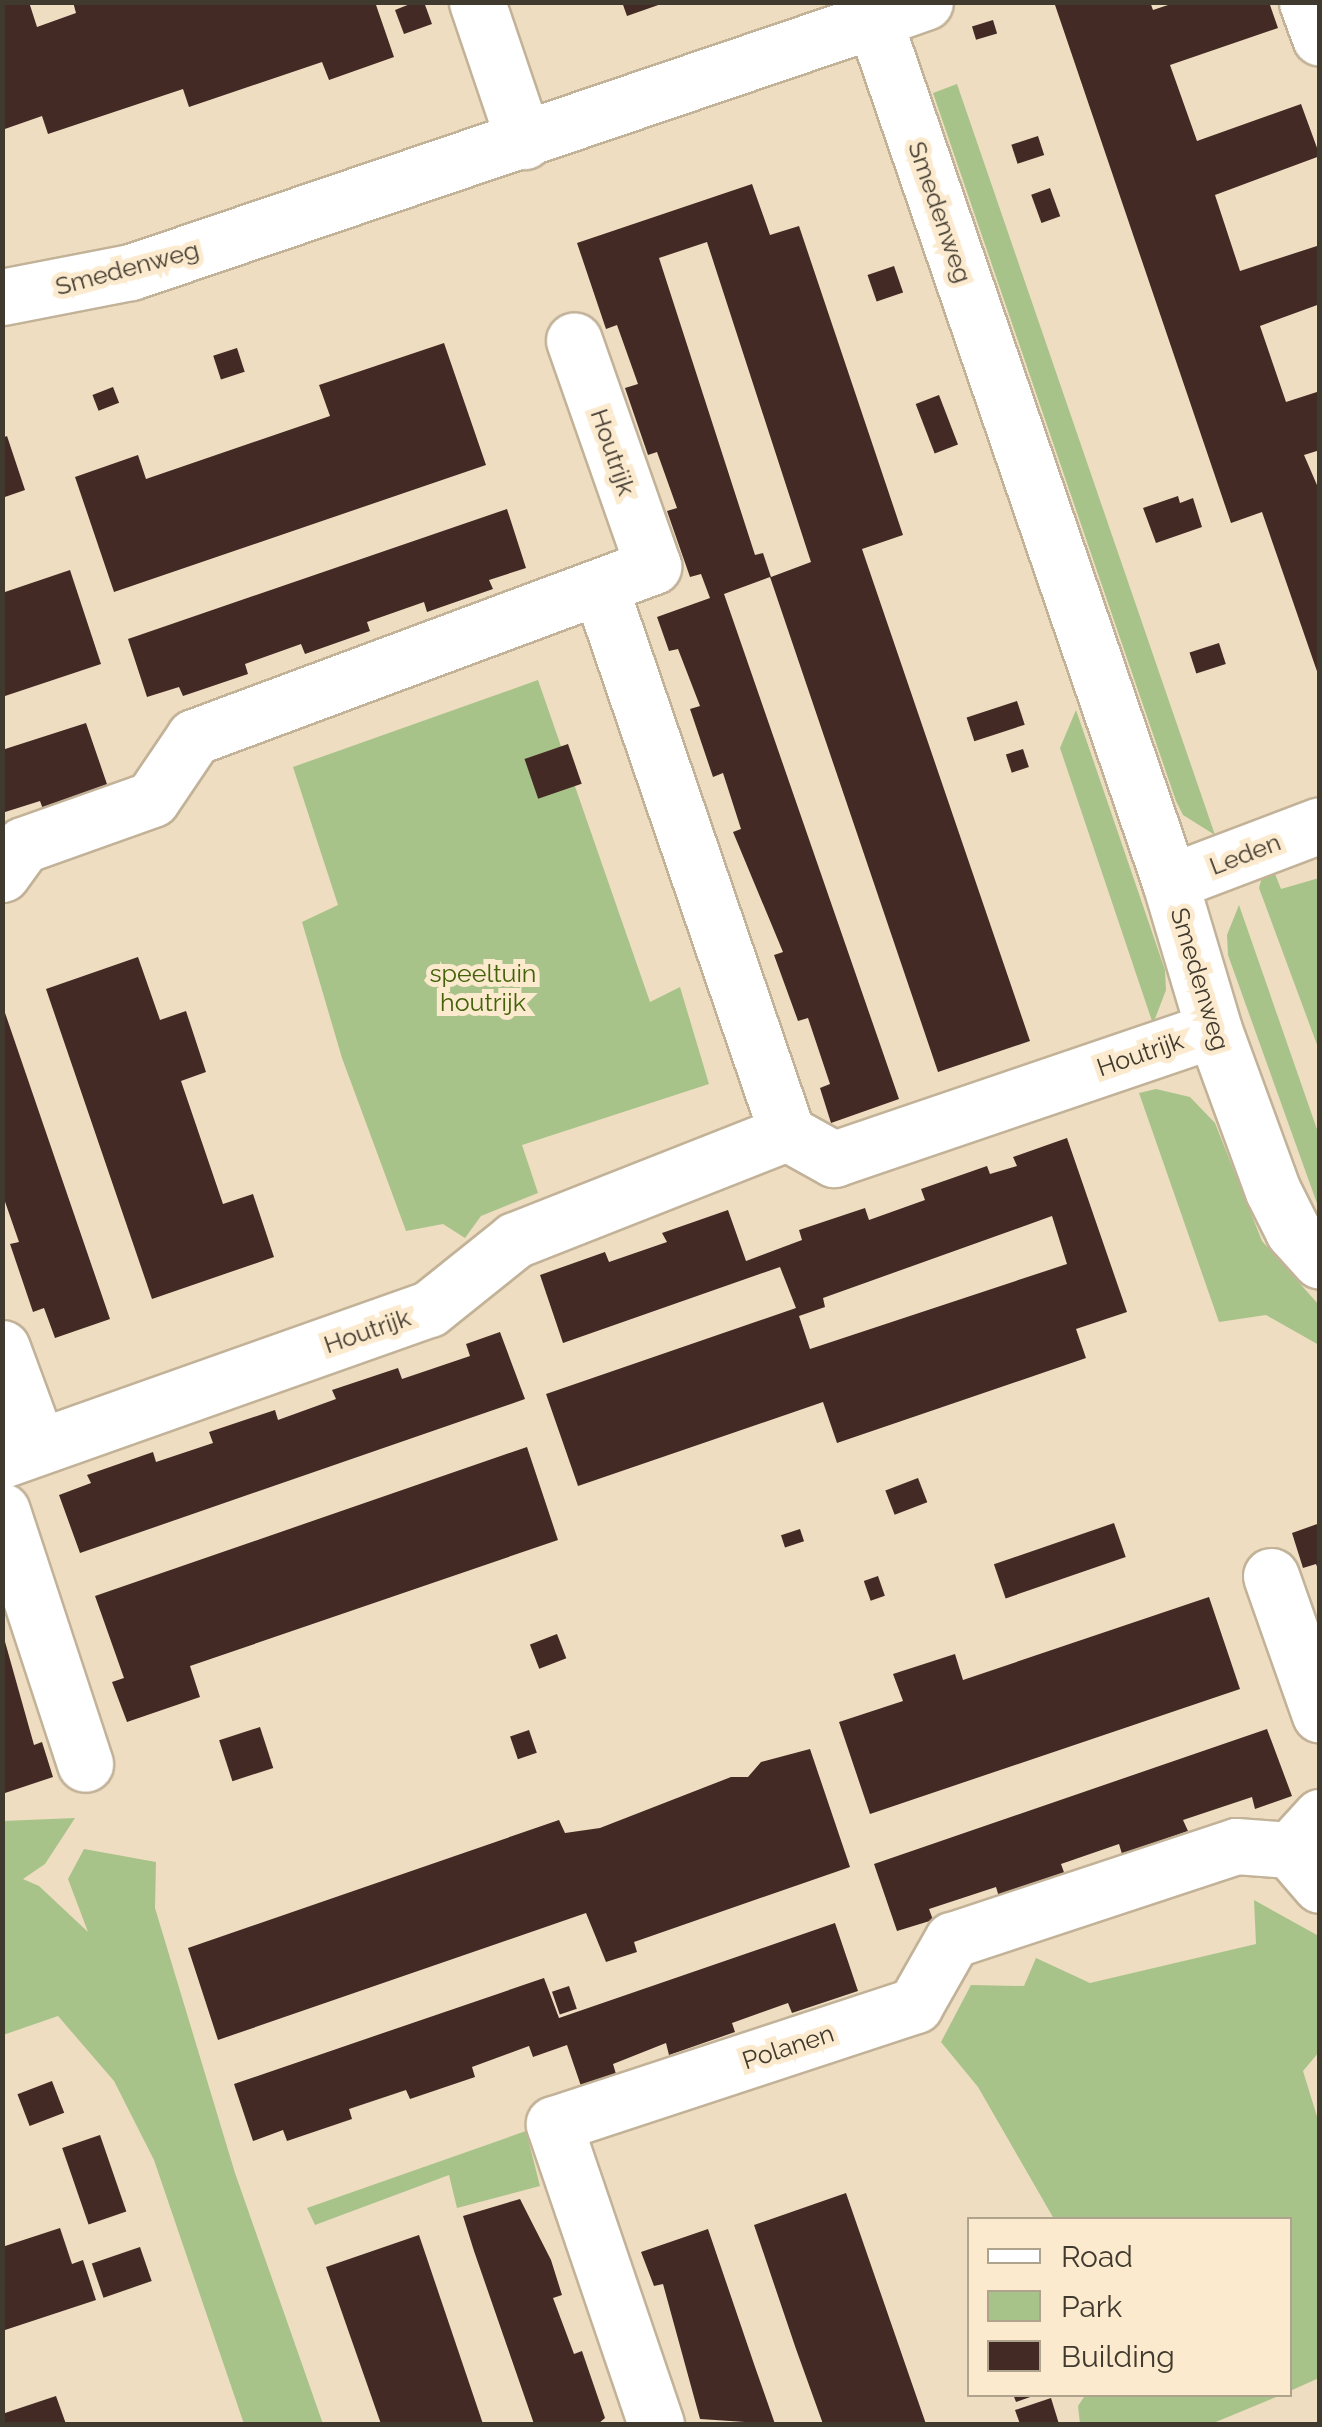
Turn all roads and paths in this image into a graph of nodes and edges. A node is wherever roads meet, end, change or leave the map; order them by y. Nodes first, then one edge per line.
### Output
1 (476, 2) edge
2 (925, 2) edge
3 (1307, 2) edge
4 (874, 20) junction
5 (1320, 38) edge
6 (524, 141) junction
7 (2, 297) edge
8 (574, 340) dead end
9 (601, 590) junction
10 (1320, 826) edge
11 (2, 874) edge
12 (1170, 882) junction
13 (1214, 1030) junction
14 (787, 1133) junction
15 (1320, 1261) edge
16 (2, 1348) edge
17 (20, 1453) edge
18 (2, 1511) edge
19 (1271, 1576) dead end
20 (1320, 1715) edge
21 (86, 1764) dead end
22 (1310, 1851) edge
23 (656, 2424) edge

1 - 6 street
2 - 4 street
3 - 5 street
4 - 6 street, Smedenweg
4 - 12 street, Smedenweg
6 - 7 street, Smedenweg
8 - 9 street, Houtrijk
9 - 11 street, Houtrijk
9 - 14 street
10 - 12 street, Leden
12 - 13 street, Smedenweg
13 - 14 street, Houtrijk
13 - 15 street, Smedenweg
14 - 17 street, Houtrijk
16 - 17 street, Houtrijk
18 - 21 street
19 - 20 street
22 - 23 street, Polanen

